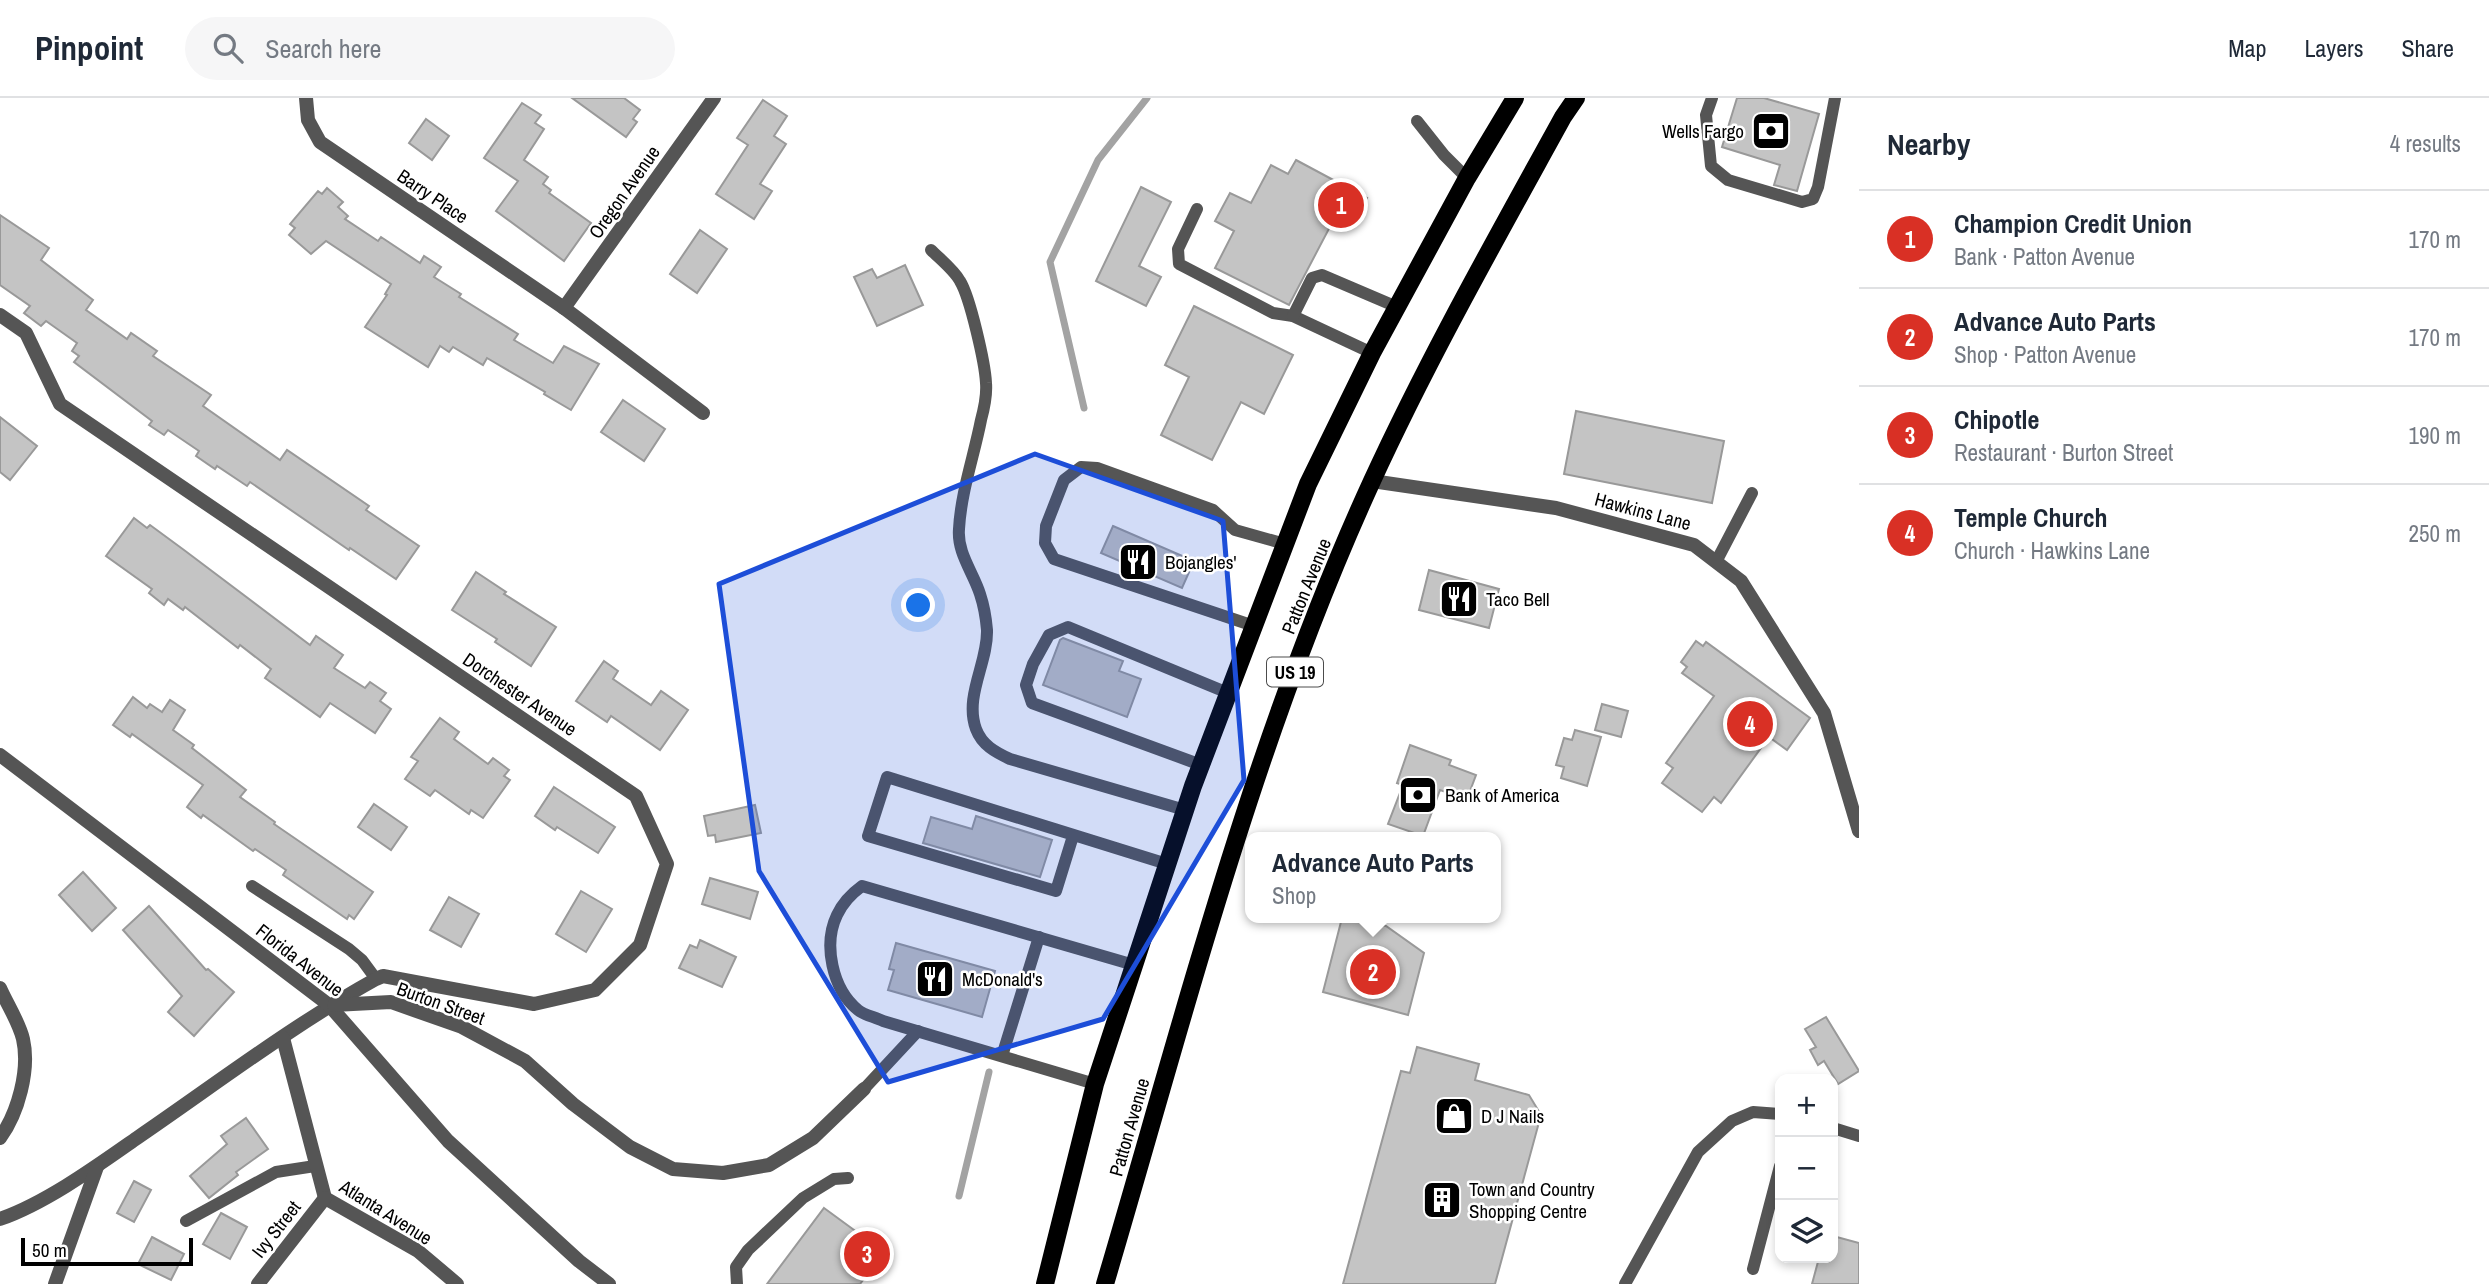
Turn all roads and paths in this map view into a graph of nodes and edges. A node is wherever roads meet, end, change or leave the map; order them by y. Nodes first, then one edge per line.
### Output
1 (306, 98) edge
2 (714, 98) edge
3 (1515, 98) edge
4 (1576, 98) edge
5 (1712, 98) edge
6 (1835, 98) edge
7 (1417, 121) dead end
8 (1467, 178) junction
9 (1197, 209) dead end
10 (931, 250) dead end
11 (1396, 307) junction
12 (565, 308) junction
13 (0, 315) edge
14 (1293, 316) junction
15 (1371, 352) junction
16 (704, 412) dead end
17 (1372, 481) junction
18 (1752, 493) dead end
19 (1285, 544) junction
20 (1716, 562) junction
21 (1254, 626) junction
22 (1228, 693) junction
23 (0, 755) edge
24 (1201, 765) junction
25 (1185, 810) junction
26 (1859, 831) edge
27 (1073, 836) junction
28 (1167, 864) junction
29 (252, 886) dead end
30 (1039, 937) junction
31 (1134, 965) junction
32 (376, 979) junction
33 (0, 988) edge
34 (329, 1005) junction
35 (918, 1031) junction
36 (283, 1038) junction
37 (1002, 1056) junction
38 (1095, 1084) junction
39 (864, 1089) joint
40 (1775, 1114) edge
41 (1838, 1130) edge
42 (1859, 1136) edge
43 (0, 1138) edge
44 (315, 1166) junction
45 (97, 1167) junction
46 (848, 1178) dead end
47 (1775, 1185) edge
48 (325, 1198) junction
49 (0, 1219) edge
50 (186, 1221) dead end
51 (1753, 1269) dead end
52 (55, 1284) edge
53 (258, 1284) edge
54 (457, 1284) edge
55 (609, 1284) edge
56 (737, 1284) edge
57 (1045, 1284) edge
58 (1105, 1284) edge
59 (1625, 1284) edge

1 - 12 street, Barry Place
2 - 12 street, Oregon Avenue
3 - 8 main road, Patton Avenue / US 19
4 - 17 main road, Patton Avenue / US 19
5 - 6 lane
7 - 8 lane
8 - 11 main road, Patton Avenue / US 19
9 - 14 lane
10 - 25 lane
11 - 14 lane
11 - 15 main road, Patton Avenue / US 19
12 - 16 street, Barry Place
13 - 32 street, Dorchester Avenue
14 - 15 lane
15 - 19 main road, Patton Avenue / US 19
17 - 20 street, Hawkins Lane
17 - 58 main road, Patton Avenue / US 19
18 - 20 lane
19 - 21 main road, Patton Avenue / US 19
19 - 21 lane
20 - 26 street, Hawkins Lane
21 - 22 main road, Patton Avenue / US 19
22 - 24 main road, Patton Avenue / US 19
22 - 24 lane
23 - 34 street, Florida Avenue
24 - 25 main road, Patton Avenue / US 19
25 - 28 main road, Patton Avenue / US 19
27 - 27 lane
27 - 28 lane
28 - 31 main road, Patton Avenue / US 19
29 - 32 lane
30 - 31 lane
30 - 35 lane
30 - 37 lane
31 - 38 main road, Patton Avenue / US 19
32 - 34 street
33 - 43 street
34 - 36 street
34 - 39 street, Burton Street
34 - 55 street, Florida Avenue
35 - 37 lane
35 - 39 lane
36 - 44 street, Atlanta Avenue
36 - 45 street
37 - 38 lane
38 - 57 main road, Patton Avenue / US 19
40 - 59 lane
41 - 42 lane
44 - 48 street, Atlanta Avenue
44 - 50 lane
45 - 49 street
45 - 52 street
46 - 56 lane
47 - 51 lane
48 - 53 street, Ivy Street
48 - 54 street, Atlanta Avenue

